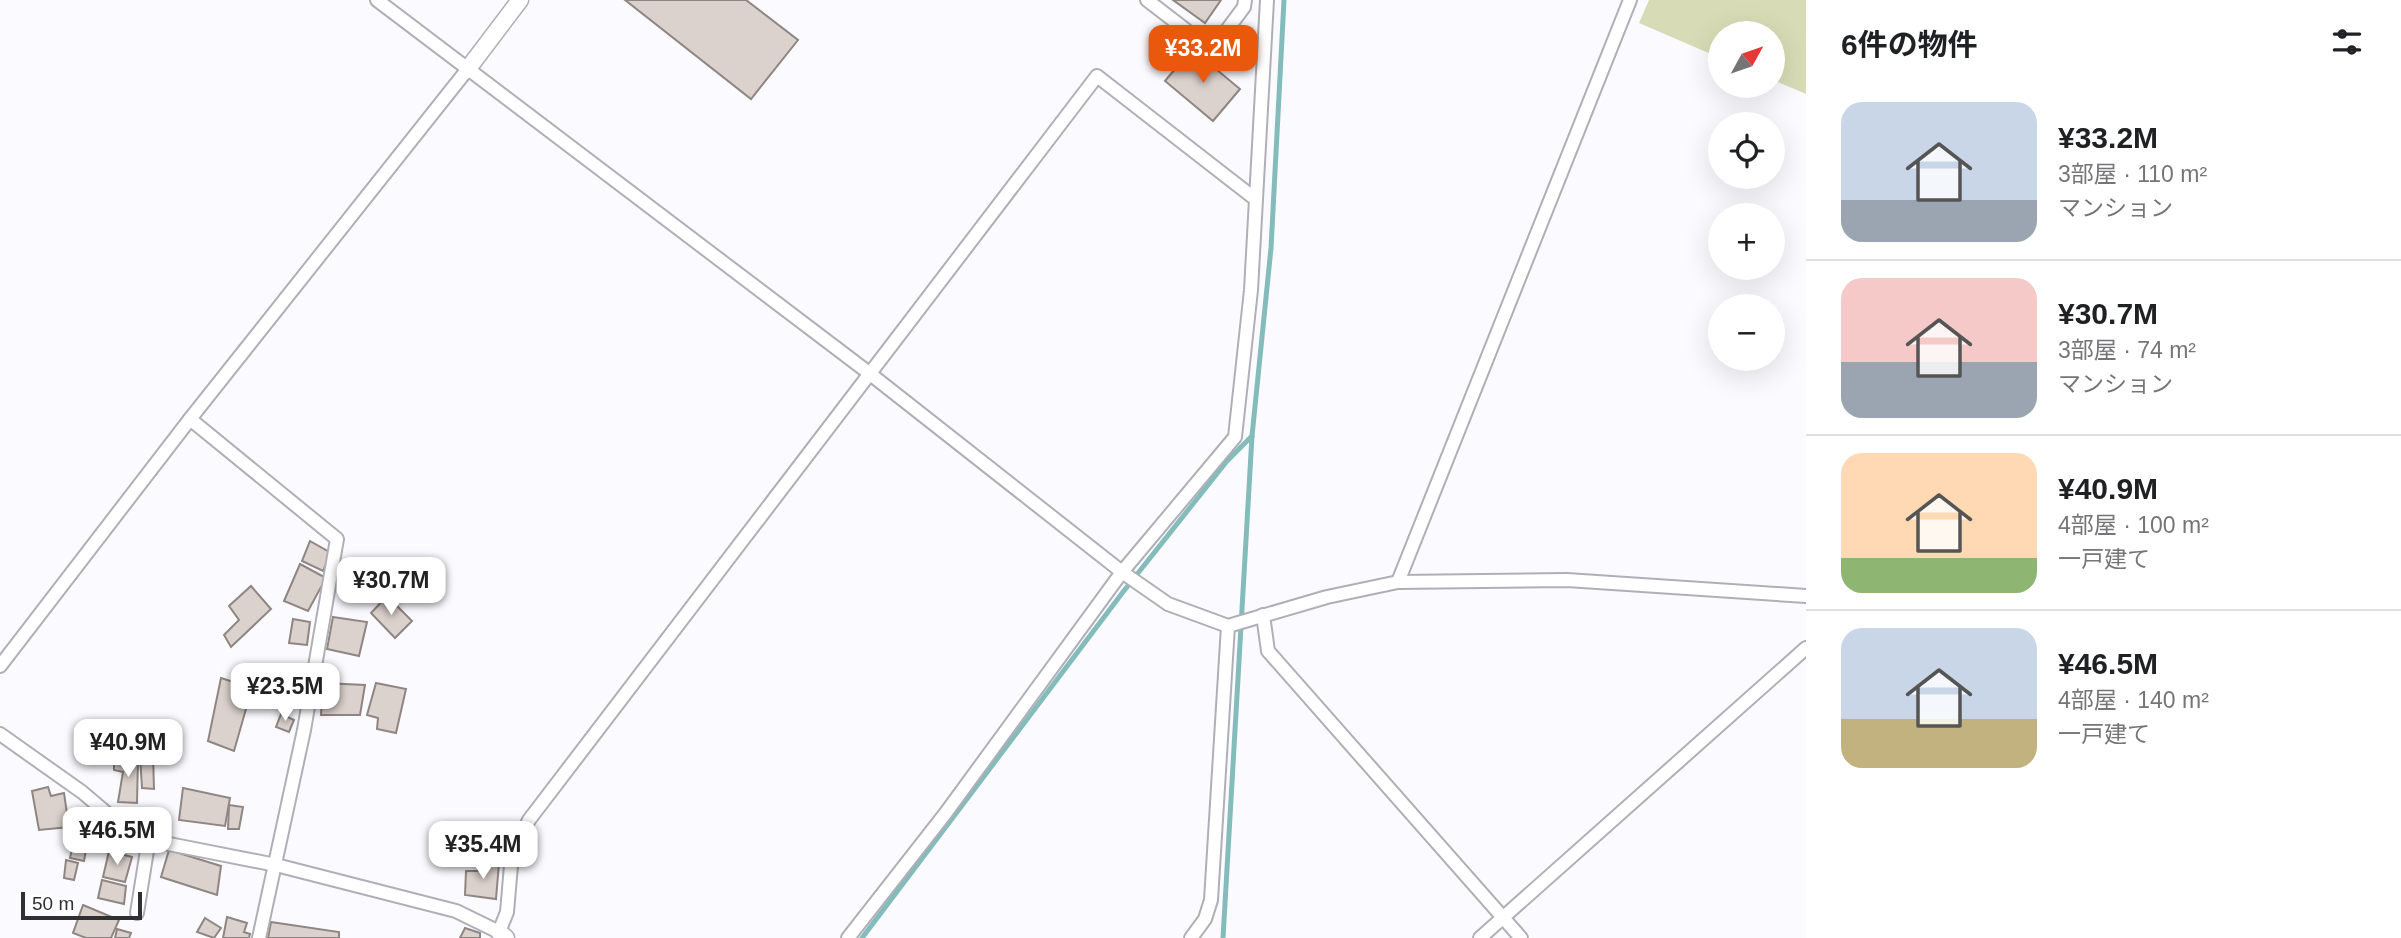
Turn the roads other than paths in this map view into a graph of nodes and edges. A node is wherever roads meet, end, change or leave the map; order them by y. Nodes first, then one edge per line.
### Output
1 (377, 0) edge
2 (520, 0) edge
3 (1147, 0) edge
4 (1245, 0) edge
5 (1267, 0) edge
6 (1630, 0) edge
7 (467, 70) junction
8 (1254, 198) junction
9 (869, 373) junction
10 (190, 419) junction
11 (1122, 572) junction
12 (1398, 582) junction
13 (1806, 596) edge
14 (1263, 615) junction
15 (1228, 626) junction
16 (1806, 648) edge
17 (0, 666) edge
18 (0, 734) edge
19 (149, 838) junction
20 (276, 865) junction
21 (137, 913) dead end
22 (1503, 918) junction
23 (498, 934) edge
24 (259, 938) edge
25 (848, 938) edge
26 (1191, 938) edge
27 (1480, 938) edge
28 (1521, 938) edge

1 - 7 street
2 - 7 street
3 - 4 street
5 - 8 street
6 - 12 street
7 - 9 street
7 - 10 street
8 - 9 street
8 - 11 street
9 - 11 street
9 - 23 street
10 - 17 street
10 - 20 street
11 - 15 street
11 - 25 street
12 - 13 street
12 - 14 street
14 - 15 street
14 - 22 street
15 - 26 street
16 - 22 street
18 - 19 street
19 - 20 street
19 - 21 street
20 - 23 street
20 - 24 street
22 - 27 street
22 - 28 street

